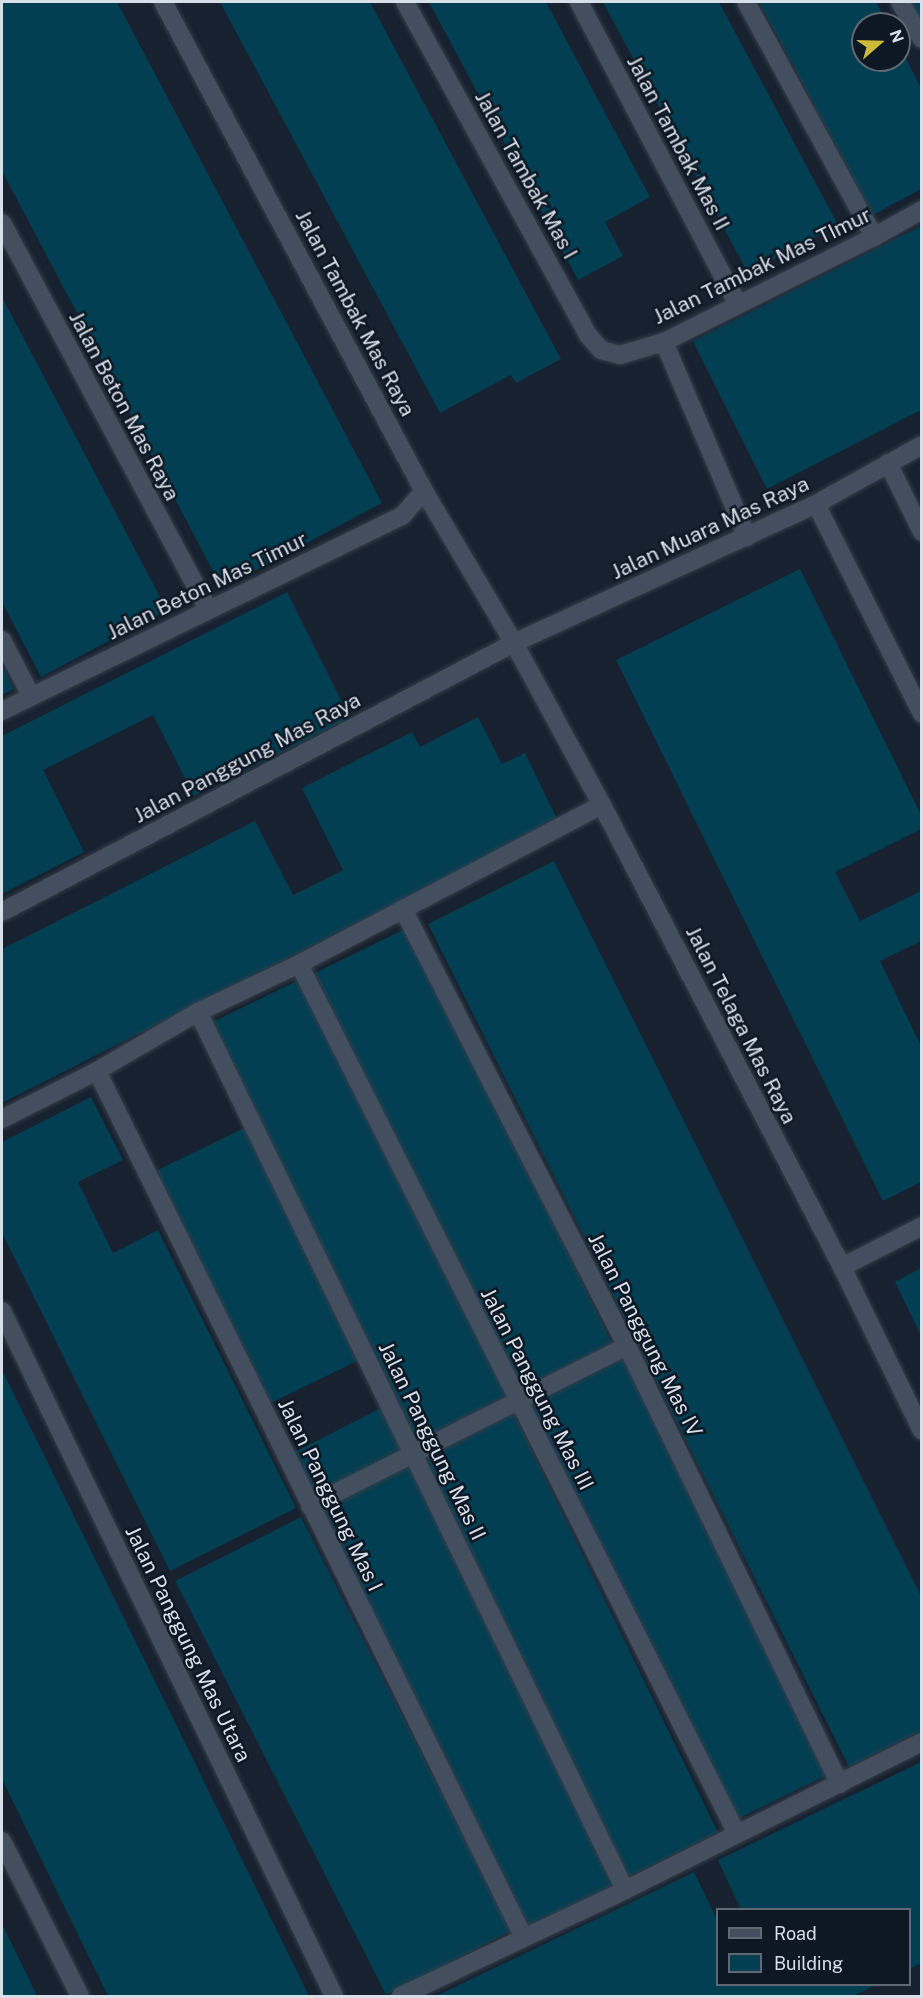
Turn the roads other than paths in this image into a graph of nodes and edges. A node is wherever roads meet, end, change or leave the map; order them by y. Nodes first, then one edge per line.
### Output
1 (163, 2) edge
2 (405, 2) edge
3 (579, 2) edge
4 (746, 2) edge
5 (900, 2) edge
6 (921, 39) edge
7 (921, 210) edge
8 (2, 223) edge
9 (874, 237) junction
10 (738, 305) junction
11 (664, 342) junction
12 (620, 355) joint
13 (921, 445) edge
14 (888, 463) junction
15 (424, 491) junction
16 (816, 504) junction
17 (921, 532) edge
18 (747, 537) junction
19 (208, 609) junction
20 (2, 640) edge
21 (514, 643) junction
22 (31, 696) junction
23 (2, 711) edge
24 (921, 714) edge
25 (602, 805) junction
26 (403, 909) junction
27 (2, 912) edge
28 (299, 964) junction
29 (198, 1012) junction
30 (97, 1071) junction
31 (2, 1119) edge
32 (921, 1226) edge
33 (842, 1267) junction
34 (2, 1311) edge
35 (627, 1346) junction
36 (518, 1402) junction
37 (921, 1431) edge
38 (414, 1455) junction
39 (310, 1506) junction
40 (921, 1742) edge
41 (840, 1784) junction
42 (737, 1834) junction
43 (2, 1841) edge
44 (625, 1890) junction
45 (524, 1938) junction
46 (80, 1996) edge
47 (334, 1996) edge
48 (401, 1996) edge

1 - 15 street, Jalan Tambak Mas Raya
2 - 12 street, Jalan Tambak Mas I
3 - 10 street, Jalan Tambak Mas II
4 - 9 street
5 - 6 street
7 - 9 street, Jalan Tambak Mas TImur
8 - 19 street, Jalan Beton Mas Raya
9 - 10 street, Jalan Tambak Mas TImur
10 - 11 street, Jalan Tambak Mas TImur
11 - 12 street, Jalan Tambak Mas TImur
11 - 18 street
13 - 14 street, Jalan Muara Mas Raya
14 - 16 street, Jalan Muara Mas Raya
14 - 17 street
15 - 19 street, Jalan Beton Mas Timur
15 - 21 street, Jalan Tambak Mas Raya
16 - 18 street, Jalan Muara Mas Raya
16 - 24 street
18 - 21 street, Jalan Muara Mas Raya
19 - 22 street, Jalan Beton Mas Timur
20 - 22 street
21 - 25 street, Jalan Telaga Mas Raya
21 - 27 street, Jalan Panggung Mas Raya
22 - 23 street, Jalan Beton Mas Timur
25 - 26 street
25 - 33 street, Jalan Telaga Mas Raya
26 - 28 street
26 - 35 street, Jalan Panggung Mas IV
28 - 29 street
28 - 36 street, Jalan Panggung Mas III
29 - 30 street
29 - 38 street, Jalan Panggung Mas II
30 - 31 street
30 - 39 street, Jalan Panggung Mas I
32 - 33 street
33 - 37 street, Jalan Telaga Mas Raya
34 - 47 street, Jalan Panggung Mas Utara
35 - 36 street
35 - 41 street, Jalan Panggung Mas IV
36 - 38 street
36 - 42 street, Jalan Panggung Mas III
38 - 39 street
38 - 44 street, Jalan Panggung Mas II
39 - 45 street, Jalan Panggung Mas I
40 - 41 street
41 - 42 street
42 - 44 street
43 - 46 street
44 - 45 street
45 - 48 street

